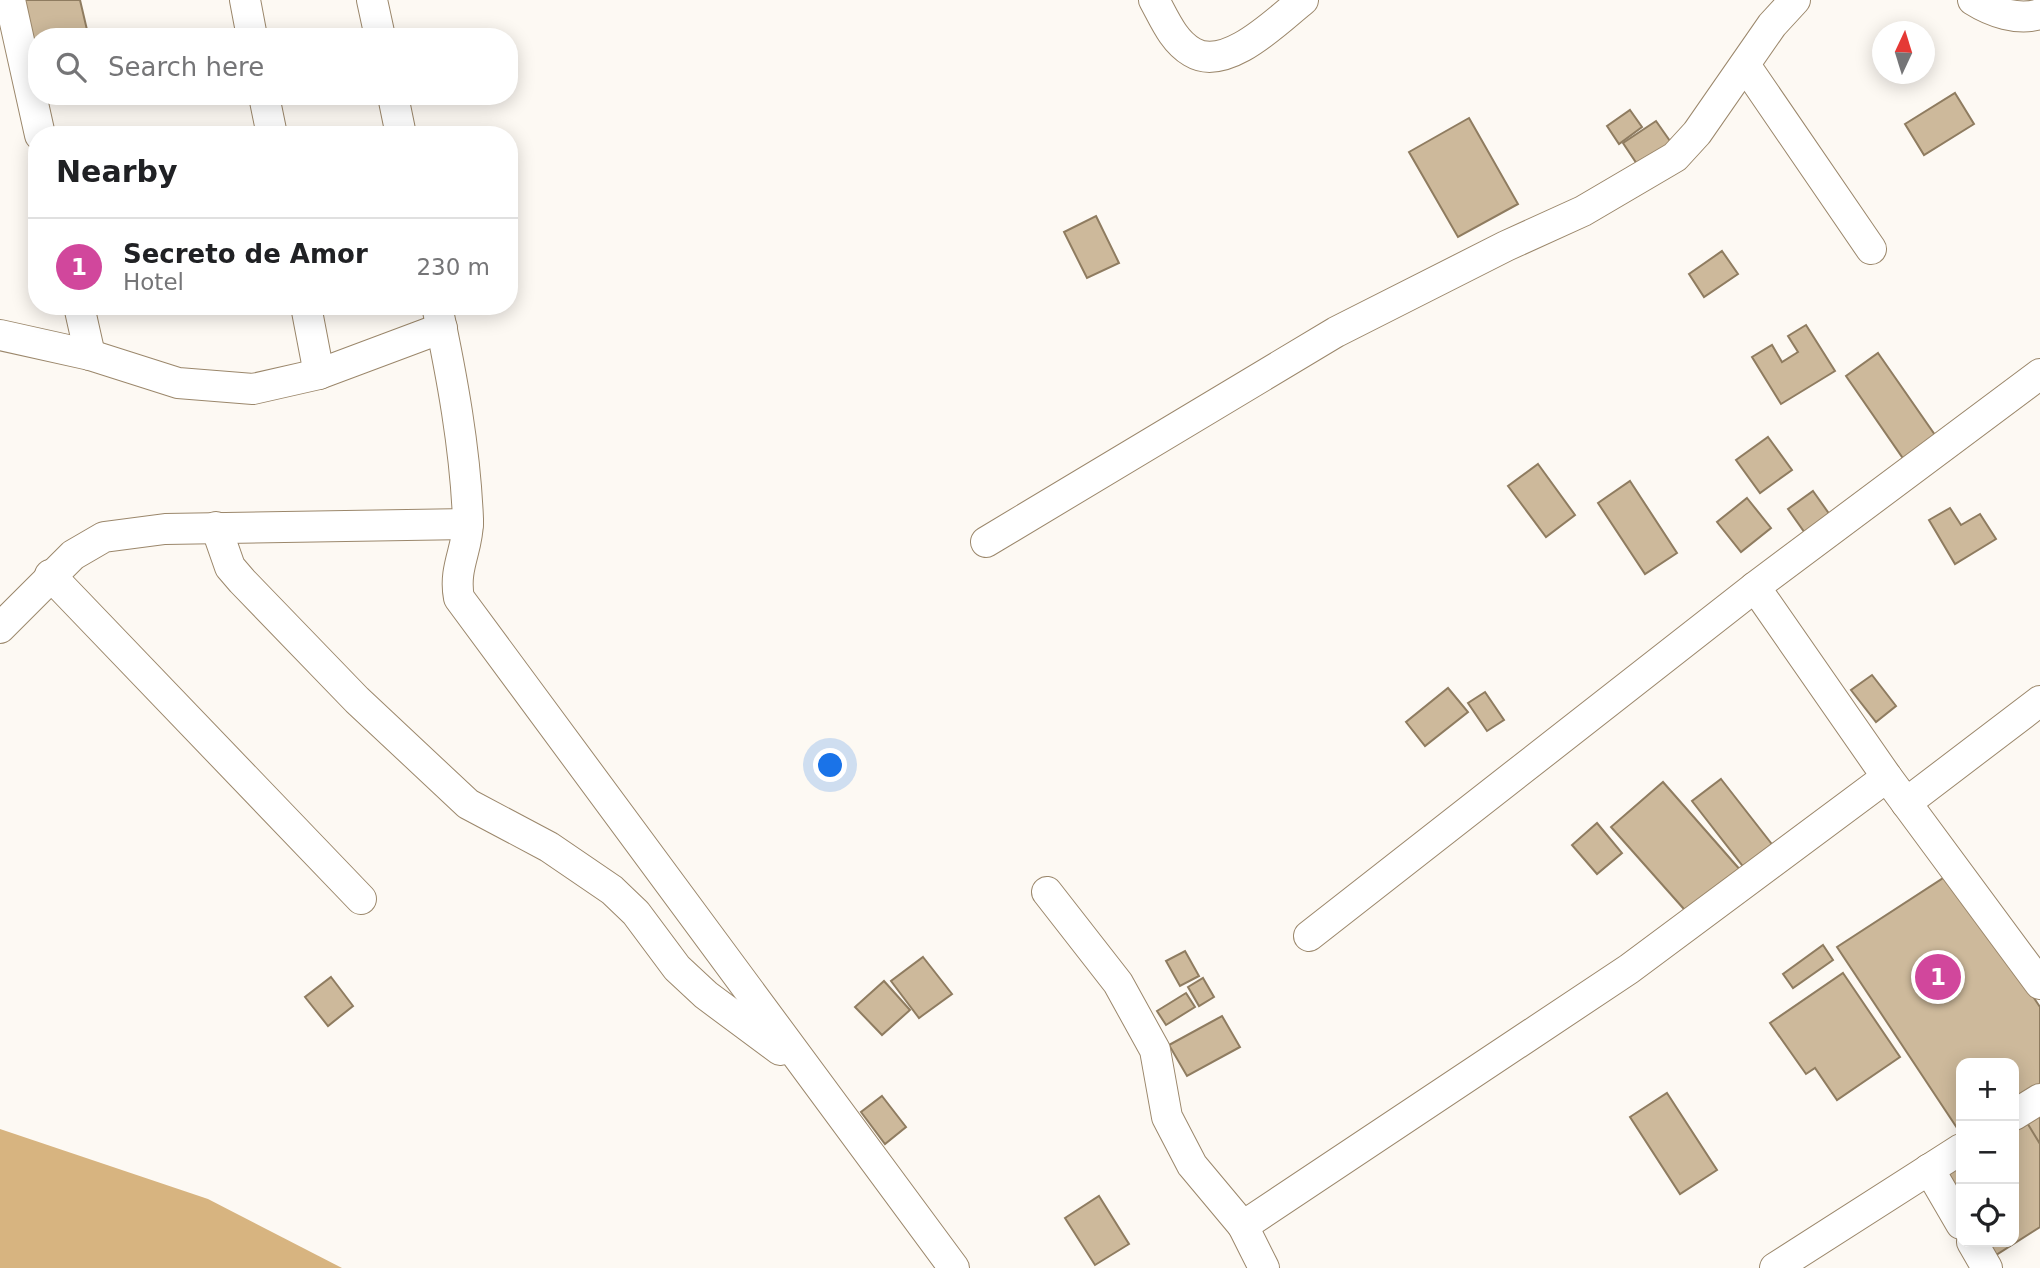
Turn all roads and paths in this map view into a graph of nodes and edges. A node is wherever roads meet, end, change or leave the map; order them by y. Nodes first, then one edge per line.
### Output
1 (10, 0) edge
2 (245, 0) edge
3 (372, 0) edge
4 (1154, 0) edge
5 (1303, 0) edge
6 (1795, 0) edge
7 (1973, 0) edge
8 (2040, 14) edge
9 (250, 28) edge
10 (378, 28) edge
11 (1745, 65) junction
12 (28, 81) edge
13 (33, 105) edge
14 (266, 105) edge
15 (395, 105) edge
16 (38, 126) edge
17 (270, 126) edge
18 (399, 126) edge
19 (1871, 249) dead end
20 (81, 315) edge
21 (308, 315) edge
22 (440, 317) edge
23 (0, 335) edge
24 (90, 355) junction
25 (320, 374) junction
26 (2040, 374) edge
27 (468, 524) junction
28 (216, 527) junction
29 (986, 542) dead end
30 (50, 576) junction
31 (1755, 587) junction
32 (0, 628) edge
33 (2040, 701) edge
34 (1887, 777) junction
35 (1906, 803) junction
36 (1047, 892) dead end
37 (361, 899) dead end
38 (1309, 936) dead end
39 (2040, 984) edge
40 (805, 1069) junction
41 (2040, 1099) edge
42 (2019, 1112) edge
43 (1956, 1152) edge
44 (1929, 1169) junction
45 (1956, 1215) edge
46 (1242, 1226) junction
47 (1975, 1247) edge
48 (954, 1268) edge
49 (1264, 1268) edge
50 (1775, 1268) edge
51 (1987, 1268) edge

1 - 12 street
2 - 9 street
3 - 10 street
4 - 5 street
6 - 11 street
7 - 8 street
11 - 19 street
11 - 29 street
13 - 16 street
14 - 17 street
15 - 18 street
20 - 24 street
21 - 25 street
22 - 25 street
22 - 27 street
23 - 24 street
24 - 25 street
26 - 31 street
27 - 28 street
27 - 40 street
28 - 30 street
28 - 40 street
30 - 32 street
30 - 37 street
31 - 34 street
31 - 38 street
33 - 35 street
34 - 35 street
34 - 46 street
35 - 39 street
36 - 46 street
40 - 48 street
41 - 42 street
43 - 44 street
44 - 45 street
44 - 50 street
46 - 49 street
47 - 51 street

